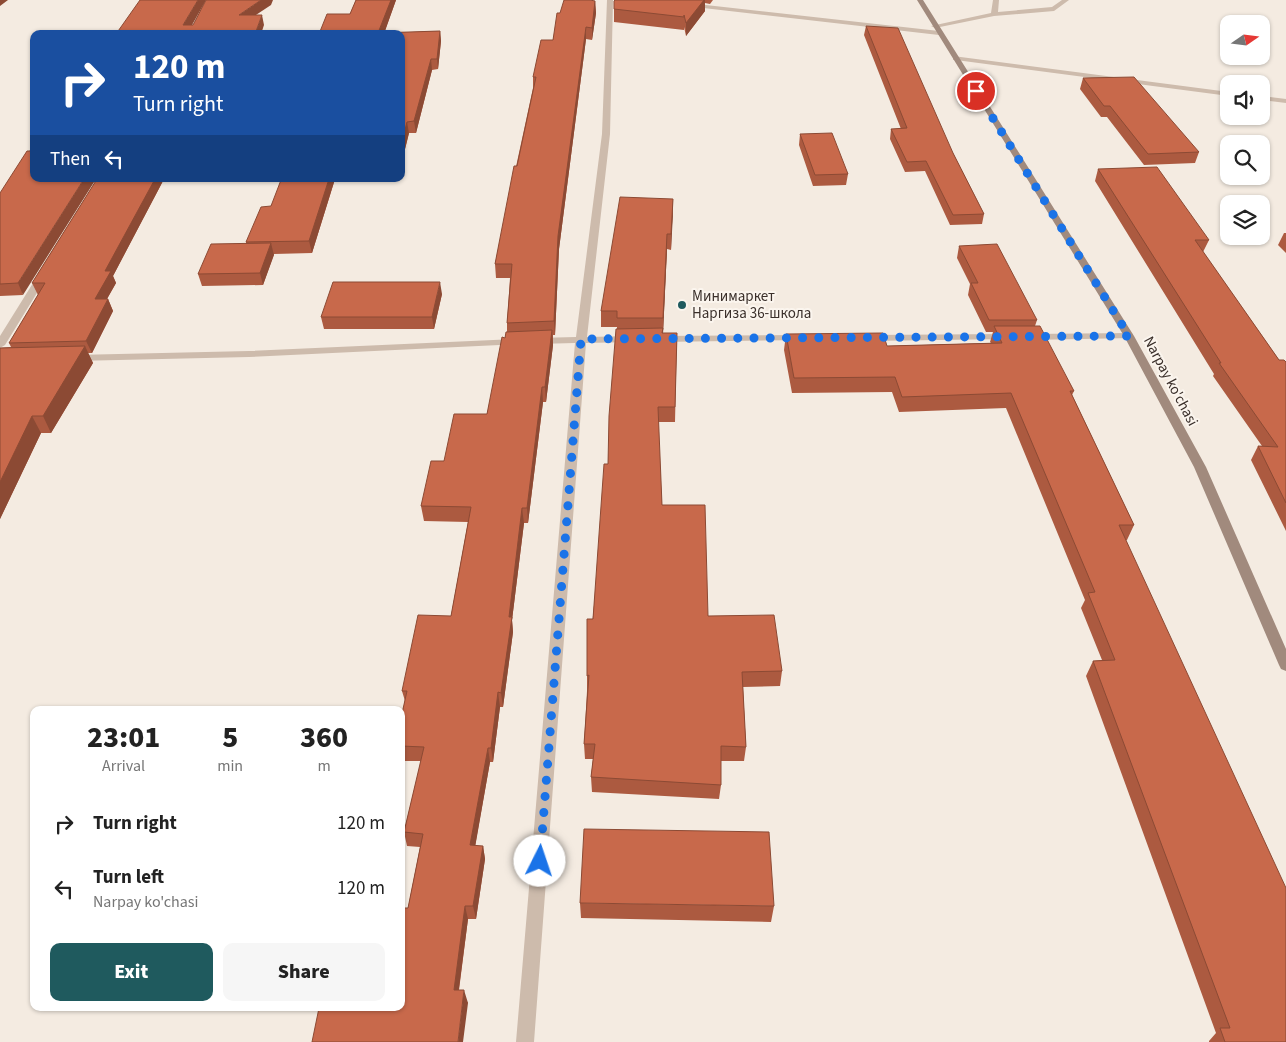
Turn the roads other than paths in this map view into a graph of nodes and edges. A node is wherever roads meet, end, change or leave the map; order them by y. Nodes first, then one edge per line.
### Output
1 (610, 0) edge
2 (920, 0) edge
3 (996, 0) edge
4 (1066, 0) edge
5 (682, 4) edge
6 (994, 14) junction
7 (937, 30) junction
8 (956, 58) junction
9 (1220, 93) edge
10 (1270, 99) edge
11 (1286, 101) edge
12 (51, 262) edge
13 (1129, 336) junction
14 (810, 338) edge
15 (860, 338) edge
16 (581, 339) junction
17 (0, 345) edge
18 (60, 359) edge
19 (1286, 665) edge
20 (525, 1042) edge

1 - 16 street
2 - 7 main road, Narpay ko'chasi
3 - 6 street
4 - 6 street
5 - 7 street
6 - 7 street
7 - 8 main road, Narpay ko'chasi
8 - 9 street
8 - 13 main road, Narpay ko'chasi
10 - 11 street
12 - 17 street
13 - 15 street
13 - 19 main road, Narpay ko'chasi
14 - 16 street
16 - 18 street
16 - 20 street

